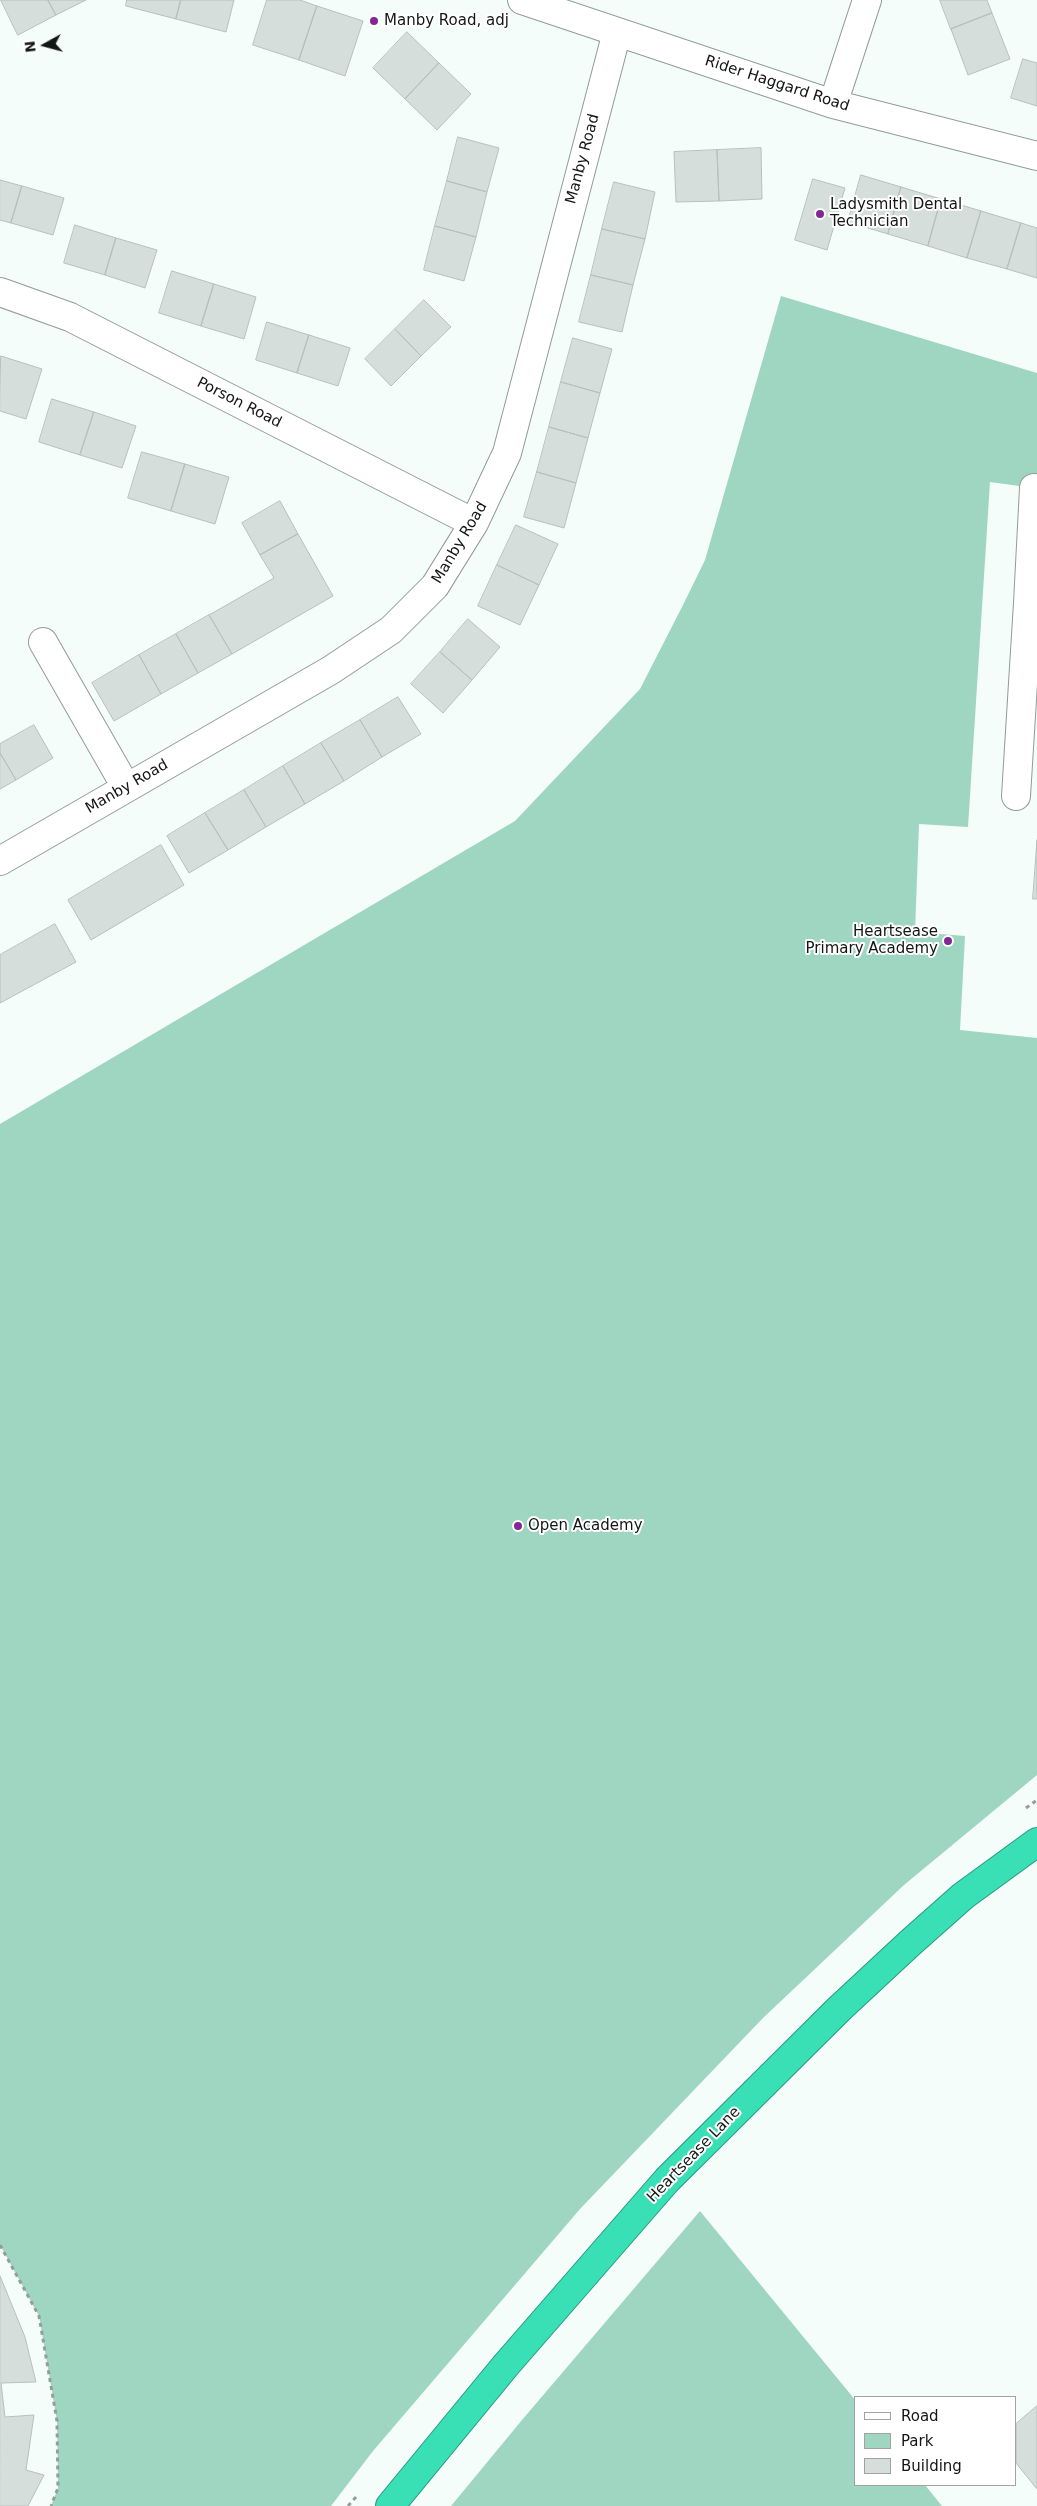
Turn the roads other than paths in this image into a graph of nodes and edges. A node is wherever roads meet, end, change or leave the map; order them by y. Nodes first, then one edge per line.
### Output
1 (522, 0) edge
2 (867, 0) edge
3 (617, 32) junction
4 (833, 104) junction
5 (1037, 156) edge
6 (0, 292) edge
7 (1034, 488) dead end
8 (474, 523) junction
9 (1033, 603) edge
10 (43, 642) dead end
11 (126, 787) junction
12 (1016, 796) dead end
13 (0, 861) edge
14 (1037, 1842) edge
15 (390, 2506) edge

1 - 3 street, Rider Haggard Road
2 - 4 street
3 - 4 street, Rider Haggard Road
3 - 8 street, Manby Road
4 - 5 street, Rider Haggard Road
6 - 8 street, Porson Road
7 - 9 street
8 - 11 street, Manby Road
9 - 12 street
10 - 11 street
11 - 13 street, Manby Road
14 - 15 highway, Heartsease Lane

